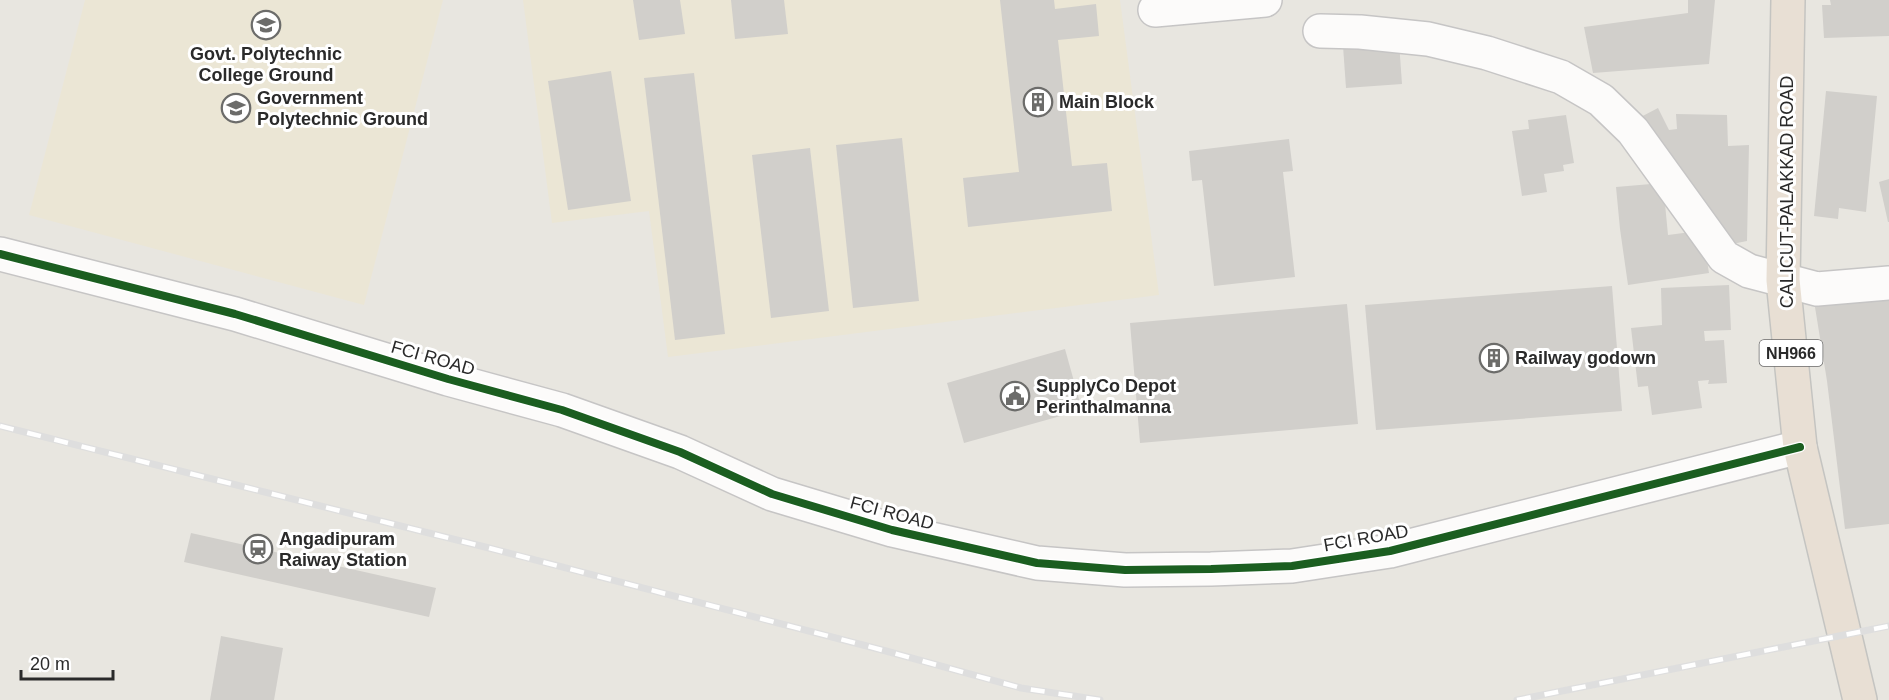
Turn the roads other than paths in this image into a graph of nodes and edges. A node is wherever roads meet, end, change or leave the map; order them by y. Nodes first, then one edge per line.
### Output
1 (1264, 0) edge
2 (1788, 0) edge
3 (1155, 10) dead end
4 (1320, 31) dead end
5 (0, 254) edge
6 (1783, 280) junction
7 (1889, 282) edge
8 (1800, 447) junction
9 (1856, 699) edge

1 - 3 street
2 - 6 highway, CALICUT-PALAKKAD ROAD / NH966
4 - 6 street
5 - 8 street, FCI ROAD
6 - 7 street
6 - 8 highway, CALICUT-PALAKKAD ROAD / NH966
8 - 9 highway, CALICUT-PALAKKAD ROAD / NH966

